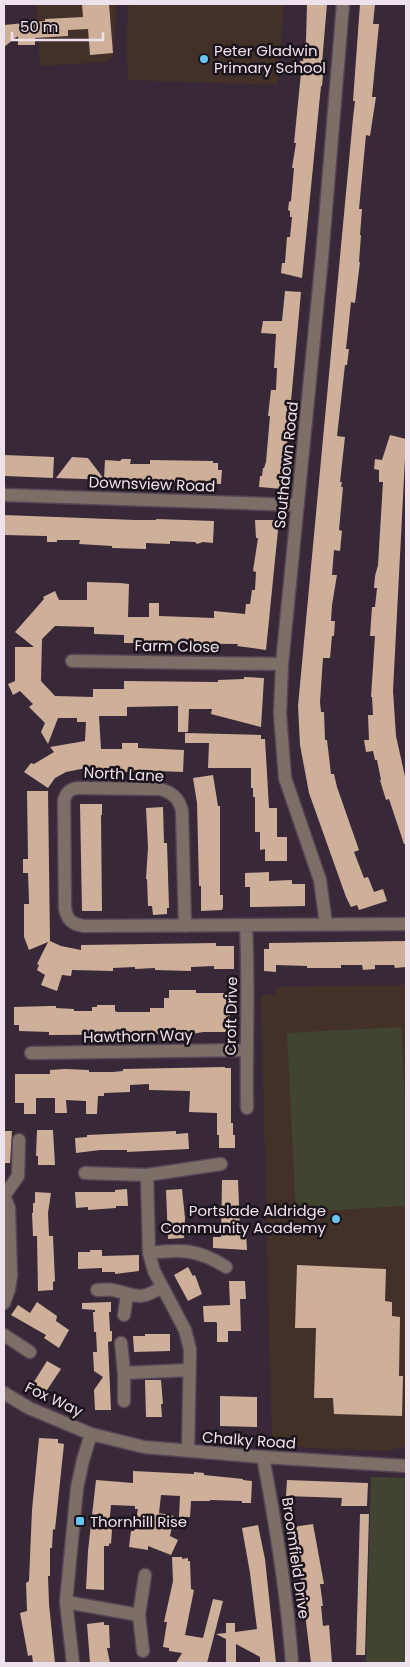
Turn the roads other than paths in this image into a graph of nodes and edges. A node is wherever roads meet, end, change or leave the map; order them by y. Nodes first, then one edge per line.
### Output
1 (343, 4) edge
2 (4, 495) edge
3 (298, 505) junction
4 (72, 661) dead end
5 (282, 664) junction
6 (326, 924) junction
7 (406, 924) edge
8 (185, 926) junction
9 (246, 926) junction
10 (246, 1050) junction
11 (31, 1053) dead end
12 (247, 1108) dead end
13 (20, 1140) dead end
14 (221, 1164) dead end
15 (85, 1173) dead end
16 (147, 1175) junction
17 (4, 1196) edge
18 (149, 1253) junction
19 (226, 1267) dead end
20 (162, 1287) junction
21 (97, 1290) dead end
22 (127, 1295) junction
23 (4, 1303) edge
24 (124, 1314) dead end
25 (4, 1335) edge
26 (121, 1343) dead end
27 (30, 1352) dead end
28 (189, 1370) junction
29 (124, 1373) junction
30 (4, 1393) edge
31 (124, 1401) dead end
32 (91, 1434) junction
33 (188, 1451) junction
34 (263, 1458) junction
35 (406, 1466) edge
36 (146, 1575) dead end
37 (66, 1602) junction
38 (139, 1615) junction
39 (143, 1651) dead end
40 (73, 1663) edge
41 (292, 1663) edge

1 - 3 street, Southdown Road
2 - 3 street, Downsview Road
3 - 5 street, Southdown Road
4 - 5 street, Farm Close
5 - 6 street, Southdown Road
6 - 7 street, North Lane
6 - 9 street, North Lane
8 - 8 street, North Lane
8 - 9 street, North Lane
9 - 10 street, Croft Drive
10 - 11 street, Hawthorn Way
10 - 12 street, Croft Drive
13 - 17 street
14 - 16 street
15 - 16 street
16 - 18 street
17 - 23 street
18 - 19 street
18 - 20 street
20 - 22 street
20 - 28 street
21 - 22 street
22 - 24 street
25 - 27 street
26 - 29 street
28 - 29 street
28 - 33 street
29 - 31 street
30 - 32 street, Fox Way
32 - 33 street, Chalky Road
32 - 37 street
33 - 34 street, Chalky Road
34 - 35 street, Chalky Road
34 - 41 street, Broomfield Drive
36 - 38 street
37 - 38 street
37 - 40 street
38 - 39 street

